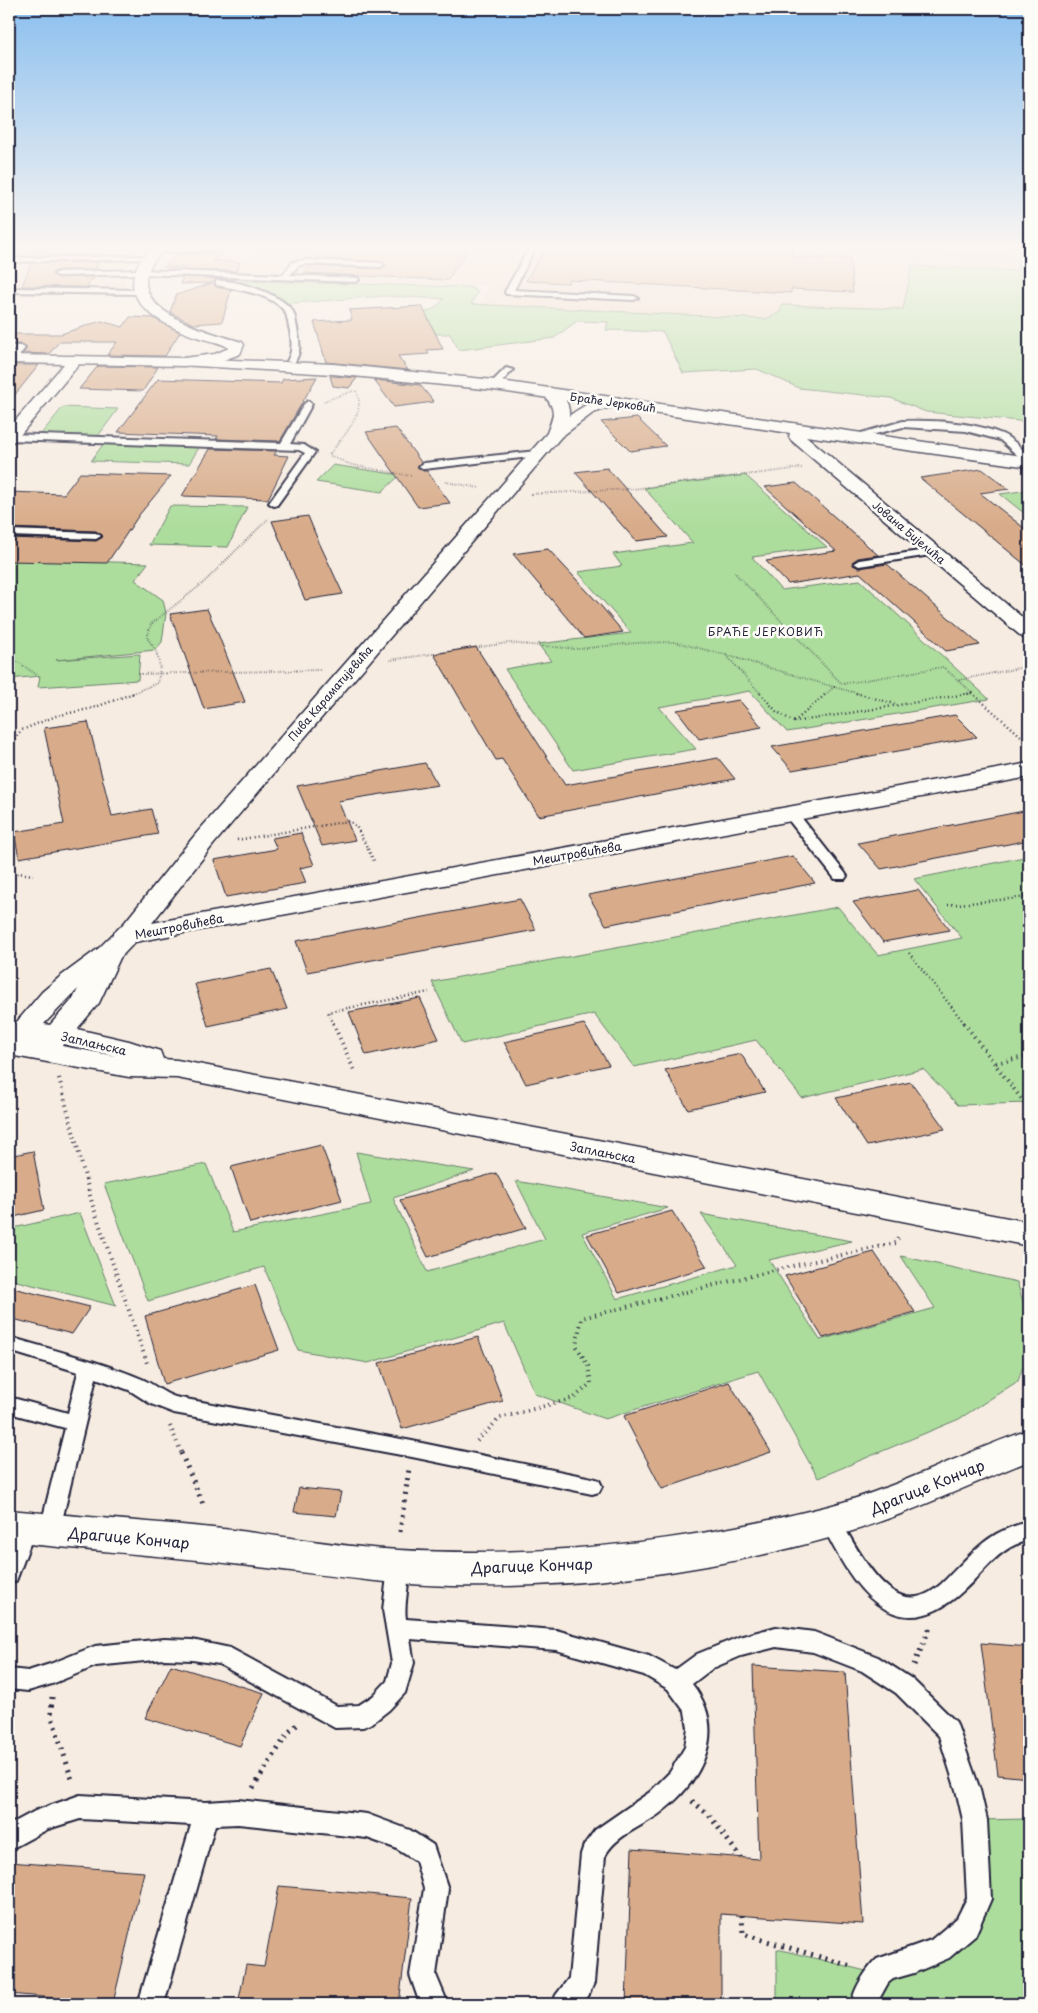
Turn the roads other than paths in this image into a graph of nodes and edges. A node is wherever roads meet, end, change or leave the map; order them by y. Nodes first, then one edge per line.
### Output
1 (222, 340) edge
2 (294, 340) edge
3 (237, 345) junction
4 (10, 356) edge
5 (75, 360) junction
6 (291, 361) junction
7 (184, 362) junction
8 (333, 370) junction
9 (509, 370) dead end
10 (494, 385) junction
11 (550, 393) junction
12 (614, 401) junction
13 (308, 404) road end
14 (800, 428) junction
15 (11, 432) edge
16 (555, 434) junction
17 (855, 436) junction
18 (284, 446) junction
19 (536, 454) junction
20 (1029, 461) edge
21 (424, 466) dead end
22 (274, 503) dead end
23 (9, 533) edge
24 (96, 536) dead end
25 (933, 552) junction
26 (859, 563) dead end
27 (1029, 632) edge
28 (1029, 770) edge
29 (792, 815) junction
30 (840, 876) dead end
31 (116, 945) junction
32 (26, 1041) edge
33 (1029, 1234) edge
34 (9, 1344) edge
35 (89, 1368) junction
36 (9, 1405) edge
37 (74, 1423) junction
38 (1029, 1424) edge
39 (1015, 1450) edge
40 (592, 1486) dead end
41 (830, 1522) junction
42 (28, 1528) edge
43 (1029, 1531) edge
44 (399, 1549) junction
45 (9, 1574) edge
46 (398, 1628) junction
47 (9, 1679) edge
48 (676, 1682) junction
49 (206, 1814) junction
50 (9, 1838) edge
51 (151, 2004) edge
52 (435, 2004) edge
53 (566, 2004) edge
54 (866, 2004) edge

1 - 3 street
2 - 6 lane
3 - 6 street
3 - 7 street
4 - 5 street, Браће Јерковић
5 - 7 street, Браће Јерковић
5 - 15 street
6 - 8 street
7 - 8 street, Браће Јерковић
8 - 10 street, Браће Јерковић
9 - 10 lane
10 - 11 street, Браће Јерковић
11 - 12 street, Браће Јерковић
11 - 16 street, Пива Караматијевића
12 - 14 street, Браће Јерковић
12 - 16 street, Пива Караматијевића
13 - 18 lane
14 - 17 street, Браће Јерковић
14 - 25 street, Јована Бијелића
15 - 18 lane
16 - 19 street, Пива Караматијевића
17 - 20 street, Браће Јерковић
17 - 20 lane
18 - 22 lane
19 - 21 lane
19 - 31 street, Пива Караматијевића
23 - 24 lane
25 - 26 lane
25 - 27 street, Јована Бијелића
28 - 29 street, Мештровићева
29 - 30 lane
29 - 31 street, Мештровићева
31 - 32 street, Пива Караматијевића
31 - 32 street, Пива Караматијевића
32 - 33 street, Заплањска
34 - 35 lane
35 - 37 lane, Драгице Кончар
35 - 40 lane
36 - 37 lane
37 - 42 lane, Драгице Кончар
38 - 39 street, Драгице Кончар
39 - 41 street, Драгице Кончар
41 - 43 lane
41 - 44 street, Драгице Кончар
42 - 44 street, Драгице Кончар
42 - 45 lane
44 - 46 lane
46 - 47 lane
46 - 48 lane
48 - 53 lane
48 - 54 lane
49 - 50 lane
49 - 51 lane
49 - 52 lane

